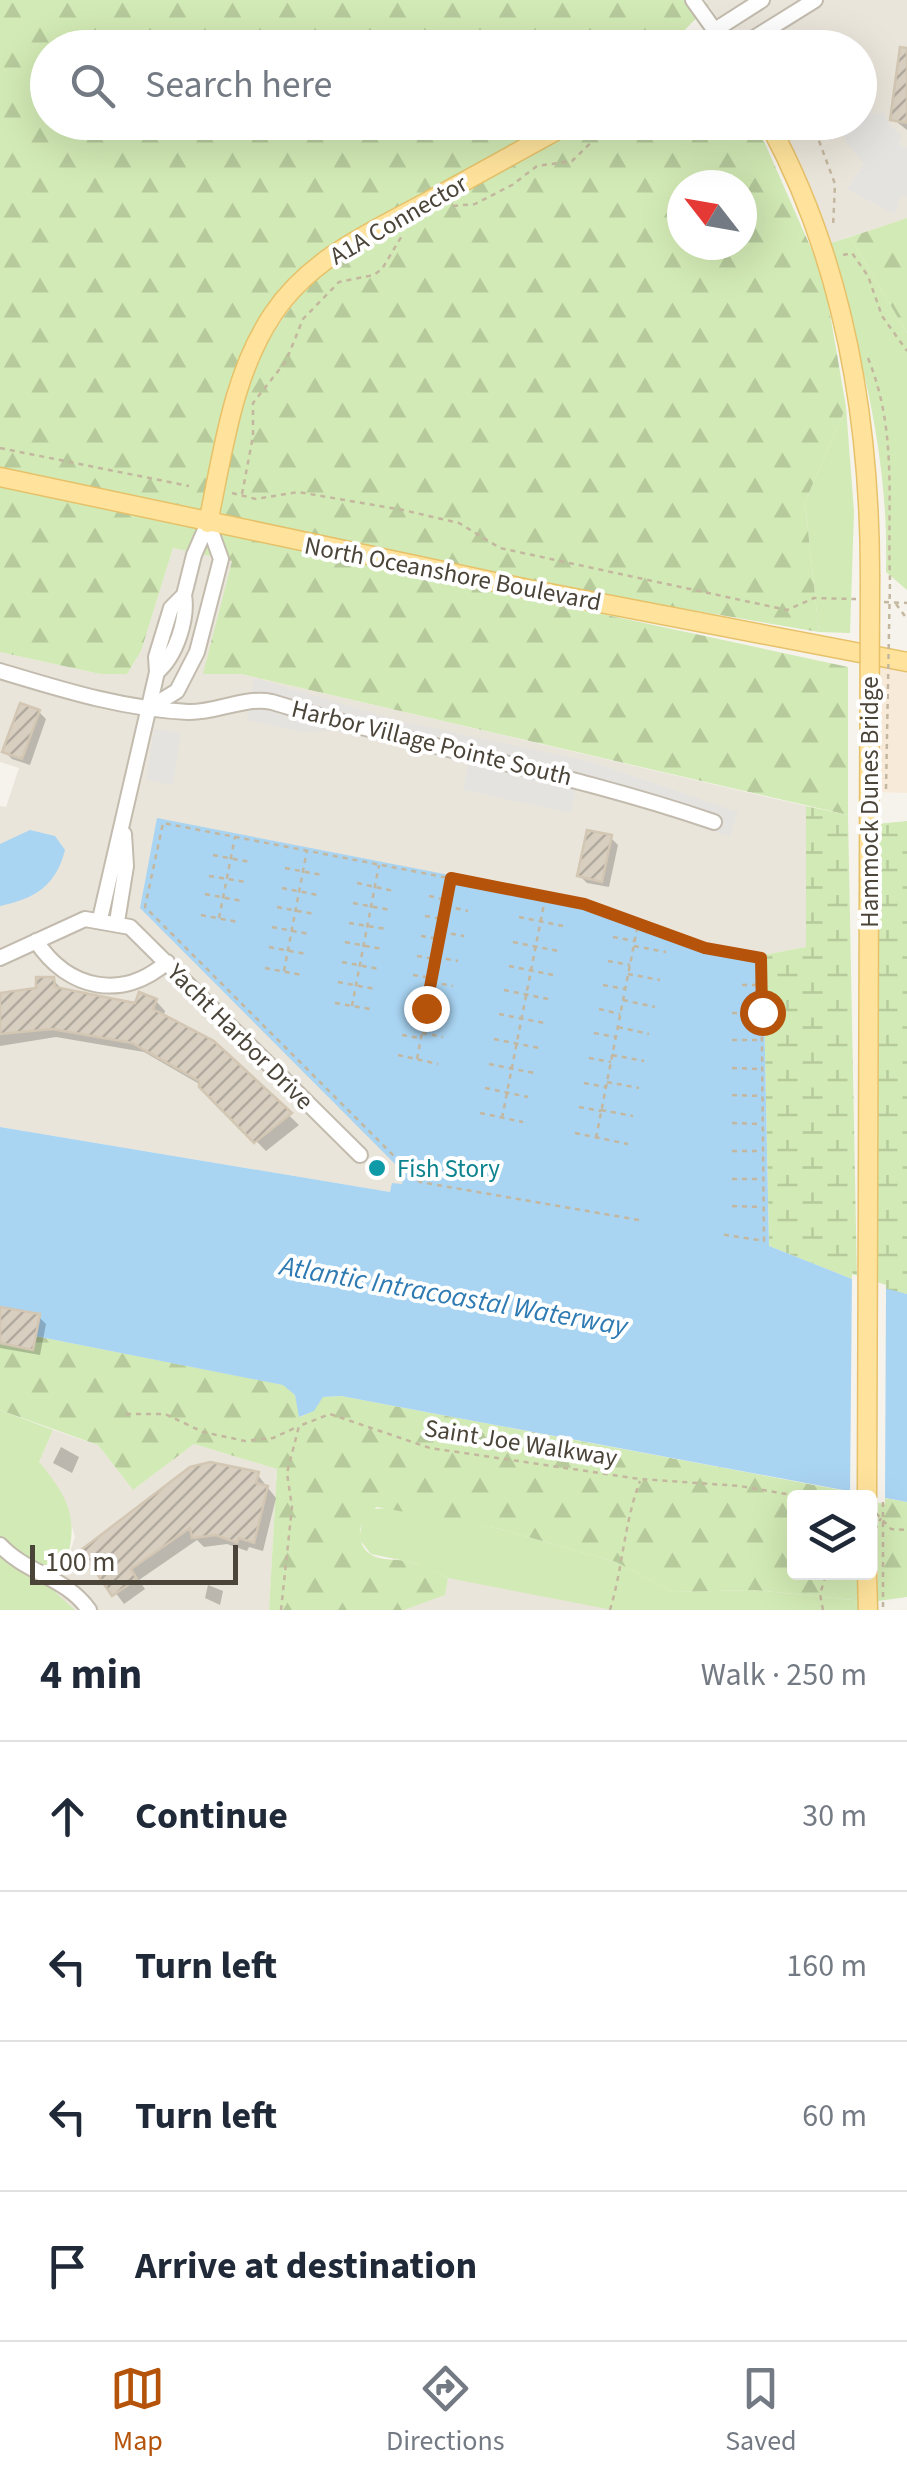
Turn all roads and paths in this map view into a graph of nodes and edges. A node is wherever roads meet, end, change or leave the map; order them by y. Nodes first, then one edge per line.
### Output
1 (693, 0) edge
2 (762, 0) edge
3 (815, 0) edge
4 (714, 30) edge
5 (733, 30) edge
6 (749, 30) edge
7 (539, 140) edge
8 (594, 140) edge
9 (777, 140) edge
10 (819, 140) edge
11 (440, 208) dead end
12 (403, 234) dead end
13 (834, 236) dead end
14 (839, 252) dead end
15 (907, 351) edge
16 (0, 448) edge
17 (0, 477) edge
18 (189, 486) dead end
19 (230, 493) dead end
20 (242, 496) junction
21 (208, 523) junction
22 (865, 600) dead end
23 (185, 602) junction
24 (880, 602) dead end
25 (907, 603) edge
26 (895, 604) junction
27 (208, 613) junction
28 (907, 618) edge
29 (175, 646) junction
30 (197, 652) junction
31 (907, 662) edge
32 (0, 670) edge
33 (157, 672) junction
34 (146, 709) junction
35 (714, 822) dead end
36 (124, 827) junction
37 (236, 836) junction
38 (307, 850) junction
39 (213, 855) dead end
40 (231, 858) junction
41 (250, 862) dead end
42 (379, 864) junction
43 (285, 868) dead end
44 (303, 871) junction
45 (322, 875) dead end
46 (210, 876) dead end
47 (451, 878) junction
48 (227, 879) junction
49 (246, 882) dead end
50 (356, 883) dead end
51 (375, 887) junction
52 (282, 888) dead end
53 (394, 891) dead end
54 (299, 892) junction
55 (205, 894) dead end
56 (318, 895) dead end
57 (429, 896) dead end
58 (545, 896) junction
59 (223, 898) junction
60 (447, 900) junction
61 (242, 901) dead end
62 (353, 903) dead end
63 (371, 906) junction
64 (446, 906) junction
65 (277, 907) dead end
66 (295, 910) junction
67 (390, 910) dead end
68 (468, 911) dead end
69 (314, 914) dead end
70 (201, 915) dead end
71 (425, 916) dead end
72 (219, 918) junction
73 (519, 918) dead end
74 (100, 919) junction
75 (443, 920) junction
76 (118, 922) junction
77 (238, 922) dead end
78 (349, 922) dead end
79 (540, 922) junction
80 (638, 924) junction
81 (368, 926) junction
82 (562, 926) dead end
83 (272, 927) dead end
84 (386, 930) dead end
85 (292, 931) junction
86 (441, 932) junction
87 (310, 934) dead end
88 (421, 936) dead end
89 (464, 936) dead end
90 (612, 937) dead end
91 (440, 939) junction
92 (36, 941) junction
93 (345, 942) dead end
94 (513, 942) dead end
95 (634, 943) junction
96 (364, 946) junction
97 (536, 946) junction
98 (269, 947) dead end
99 (382, 949) dead end
100 (288, 950) junction
101 (558, 950) dead end
102 (666, 952) dead end
103 (306, 954) dead end
104 (417, 956) dead end
105 (0, 958) edge
106 (436, 958) junction
107 (458, 961) dead end
108 (608, 961) dead end
109 (168, 962) junction
110 (342, 962) dead end
111 (630, 965) junction
112 (360, 966) junction
113 (509, 966) dead end
114 (265, 968) dead end
115 (379, 969) dead end
116 (531, 970) junction
117 (284, 971) junction
118 (553, 974) dead end
119 (628, 974) junction
120 (302, 975) dead end
121 (414, 975) dead end
122 (432, 980) junction
123 (660, 980) dead end
124 (338, 982) dead end
125 (356, 985) junction
126 (604, 985) dead end
127 (742, 985) dead end
128 (761, 985) junction
129 (453, 986) dead end
130 (375, 989) dead end
131 (625, 989) junction
132 (504, 990) dead end
133 (526, 994) junction
134 (409, 995) dead end
135 (428, 998) junction
136 (548, 999) dead end
137 (623, 1000) junction
138 (335, 1003) dead end
139 (352, 1006) junction
140 (655, 1007) dead end
141 (426, 1008) junction
142 (370, 1009) dead end
143 (599, 1009) dead end
144 (448, 1012) dead end
145 (732, 1012) dead end
146 (762, 1012) junction
147 (499, 1014) dead end
148 (620, 1014) junction
149 (405, 1015) dead end
150 (425, 1018) junction
151 (521, 1019) junction
152 (544, 1023) dead end
153 (618, 1028) junction
154 (594, 1033) dead end
155 (650, 1034) dead end
156 (402, 1035) dead end
157 (421, 1036) junction
158 (443, 1037) dead end
159 (616, 1037) junction
160 (494, 1039) dead end
161 (732, 1040) dead end
162 (762, 1040) junction
163 (516, 1043) junction
164 (539, 1048) dead end
165 (612, 1055) junction
166 (398, 1056) dead end
167 (589, 1058) dead end
168 (417, 1059) junction
169 (644, 1061) dead end
170 (611, 1062) junction
171 (438, 1064) dead end
172 (489, 1064) dead end
173 (512, 1068) junction
174 (732, 1068) dead end
175 (762, 1068) junction
176 (534, 1073) dead end
177 (584, 1082) dead end
178 (606, 1084) junction
179 (485, 1088) dead end
180 (639, 1088) dead end
181 (507, 1092) junction
182 (732, 1095) dead end
183 (762, 1096) junction
184 (528, 1097) dead end
185 (579, 1108) dead end
186 (601, 1110) junction
187 (480, 1114) dead end
188 (633, 1116) dead end
189 (502, 1118) junction
190 (523, 1122) dead end
191 (732, 1123) dead end
192 (763, 1124) junction
193 (574, 1133) dead end
194 (596, 1138) junction
195 (628, 1144) dead end
196 (732, 1151) dead end
197 (763, 1152) junction
198 (360, 1155) dead end
199 (732, 1179) dead end
200 (763, 1180) junction
201 (732, 1206) dead end
202 (764, 1207) junction
203 (638, 1220) dead end
204 (720, 1234) dead end
205 (126, 1414) dead end
206 (299, 1426) junction
207 (640, 1479) junction
208 (867, 1490) edge
209 (787, 1494) edge
210 (877, 1514) edge
211 (881, 1518) junction
212 (877, 1526) edge
213 (907, 1530) edge
214 (0, 1546) edge
215 (824, 1580) edge
216 (867, 1580) edge
217 (89, 1610) edge
218 (282, 1610) edge
219 (610, 1610) edge
220 (824, 1610) edge
221 (868, 1610) edge

1 - 4 street
2 - 5 street
3 - 6 street
7 - 21 main road, A1A Connector
8 - 11 path
9 - 208 main road, Hammock Dunes Bridge, bridge
10 - 13 path
12 - 20 path
14 - 15 path
16 - 18 path
17 - 21 main road, North Oceanshore Boulevard
19 - 20 path
20 - 22 path
21 - 23 street
21 - 27 street
21 - 31 main road, North Oceanshore Boulevard
23 - 27 street
23 - 29 street
23 - 33 street
24 - 26 path
25 - 26 path
26 - 28 path
27 - 30 street
29 - 30 street
29 - 33 street
30 - 34 street
32 - 34 street, Harbor Village Pointe South
33 - 34 street
34 - 35 street, Harbor Village Pointe South
34 - 36 street
36 - 74 street
36 - 76 street
37 - 38 path
37 - 40 path
37 - 203 path
38 - 42 path
38 - 44 path
39 - 40 path
40 - 41 path
40 - 48 path
42 - 47 path
42 - 51 path
43 - 44 path
44 - 45 path
44 - 54 path
46 - 48 path
47 - 58 path
47 - 60 path
48 - 49 path
48 - 59 path
50 - 51 path
51 - 53 path
51 - 63 path
52 - 54 path
54 - 56 path
54 - 66 path
55 - 59 path
57 - 60 path
58 - 79 path
58 - 80 path
59 - 61 path
59 - 72 path
60 - 64 path
62 - 63 path
63 - 67 path
63 - 81 path
64 - 68 path
64 - 75 path
65 - 66 path
66 - 69 path
66 - 85 path
70 - 72 path
71 - 75 path
72 - 77 path
73 - 79 path
74 - 76 street, Yacht Harbor Drive
74 - 92 street, Yacht Harbor Drive
75 - 86 path
76 - 109 street, Yacht Harbor Drive
78 - 81 path
79 - 82 path
79 - 97 path
80 - 95 path
80 - 128 path
81 - 84 path
81 - 96 path
83 - 85 path
85 - 87 path
85 - 100 path
86 - 89 path
86 - 91 path
88 - 91 path
90 - 95 path
91 - 106 path
92 - 105 street, Yacht Harbor Drive
92 - 109 street
93 - 96 path
94 - 97 path
95 - 102 path
95 - 111 path
96 - 99 path
96 - 112 path
97 - 101 path
97 - 116 path
98 - 100 path
100 - 103 path
100 - 117 path
104 - 106 path
106 - 107 path
106 - 122 path
108 - 111 path
109 - 198 street, Yacht Harbor Drive
110 - 112 path
111 - 119 path
112 - 115 path
112 - 125 path
113 - 116 path
114 - 117 path
116 - 118 path
116 - 133 path
117 - 120 path
119 - 123 path
119 - 131 path
121 - 122 path
122 - 129 path
122 - 135 path
124 - 125 path
125 - 130 path
125 - 139 path
126 - 131 path
127 - 128 path
128 - 146 path
131 - 137 path
132 - 133 path
133 - 136 path
133 - 151 path
134 - 135 path
135 - 141 path
137 - 140 path
137 - 148 path
138 - 139 path
139 - 142 path
141 - 144 path
141 - 150 path
143 - 148 path
145 - 146 path
146 - 162 path
147 - 151 path
148 - 153 path
149 - 150 path
150 - 157 path
151 - 152 path
151 - 163 path
153 - 155 path
153 - 159 path
154 - 159 path
156 - 157 path
157 - 158 path
157 - 168 path
159 - 165 path
160 - 163 path
161 - 162 path
162 - 175 path
163 - 164 path
163 - 173 path
165 - 169 path
165 - 170 path
166 - 168 path
167 - 170 path
168 - 171 path
170 - 178 path
172 - 173 path
173 - 176 path
173 - 181 path
174 - 175 path
175 - 183 path
177 - 178 path
178 - 180 path
178 - 186 path
179 - 181 path
181 - 184 path
181 - 189 path
182 - 183 path
183 - 192 path
185 - 186 path
186 - 188 path
186 - 194 path
187 - 189 path
189 - 190 path
191 - 192 path
192 - 197 path
193 - 194 path
194 - 195 path
196 - 197 path
197 - 200 path
199 - 200 path
200 - 202 path
201 - 202 path
202 - 204 path
205 - 206 path, Saint Joe Walkway
206 - 207 path, Saint Joe Walkway
206 - 218 path
207 - 209 path, Saint Joe Walkway
207 - 219 path
210 - 211 path
211 - 212 path
211 - 213 path
214 - 217 street
215 - 220 path
216 - 221 main road

